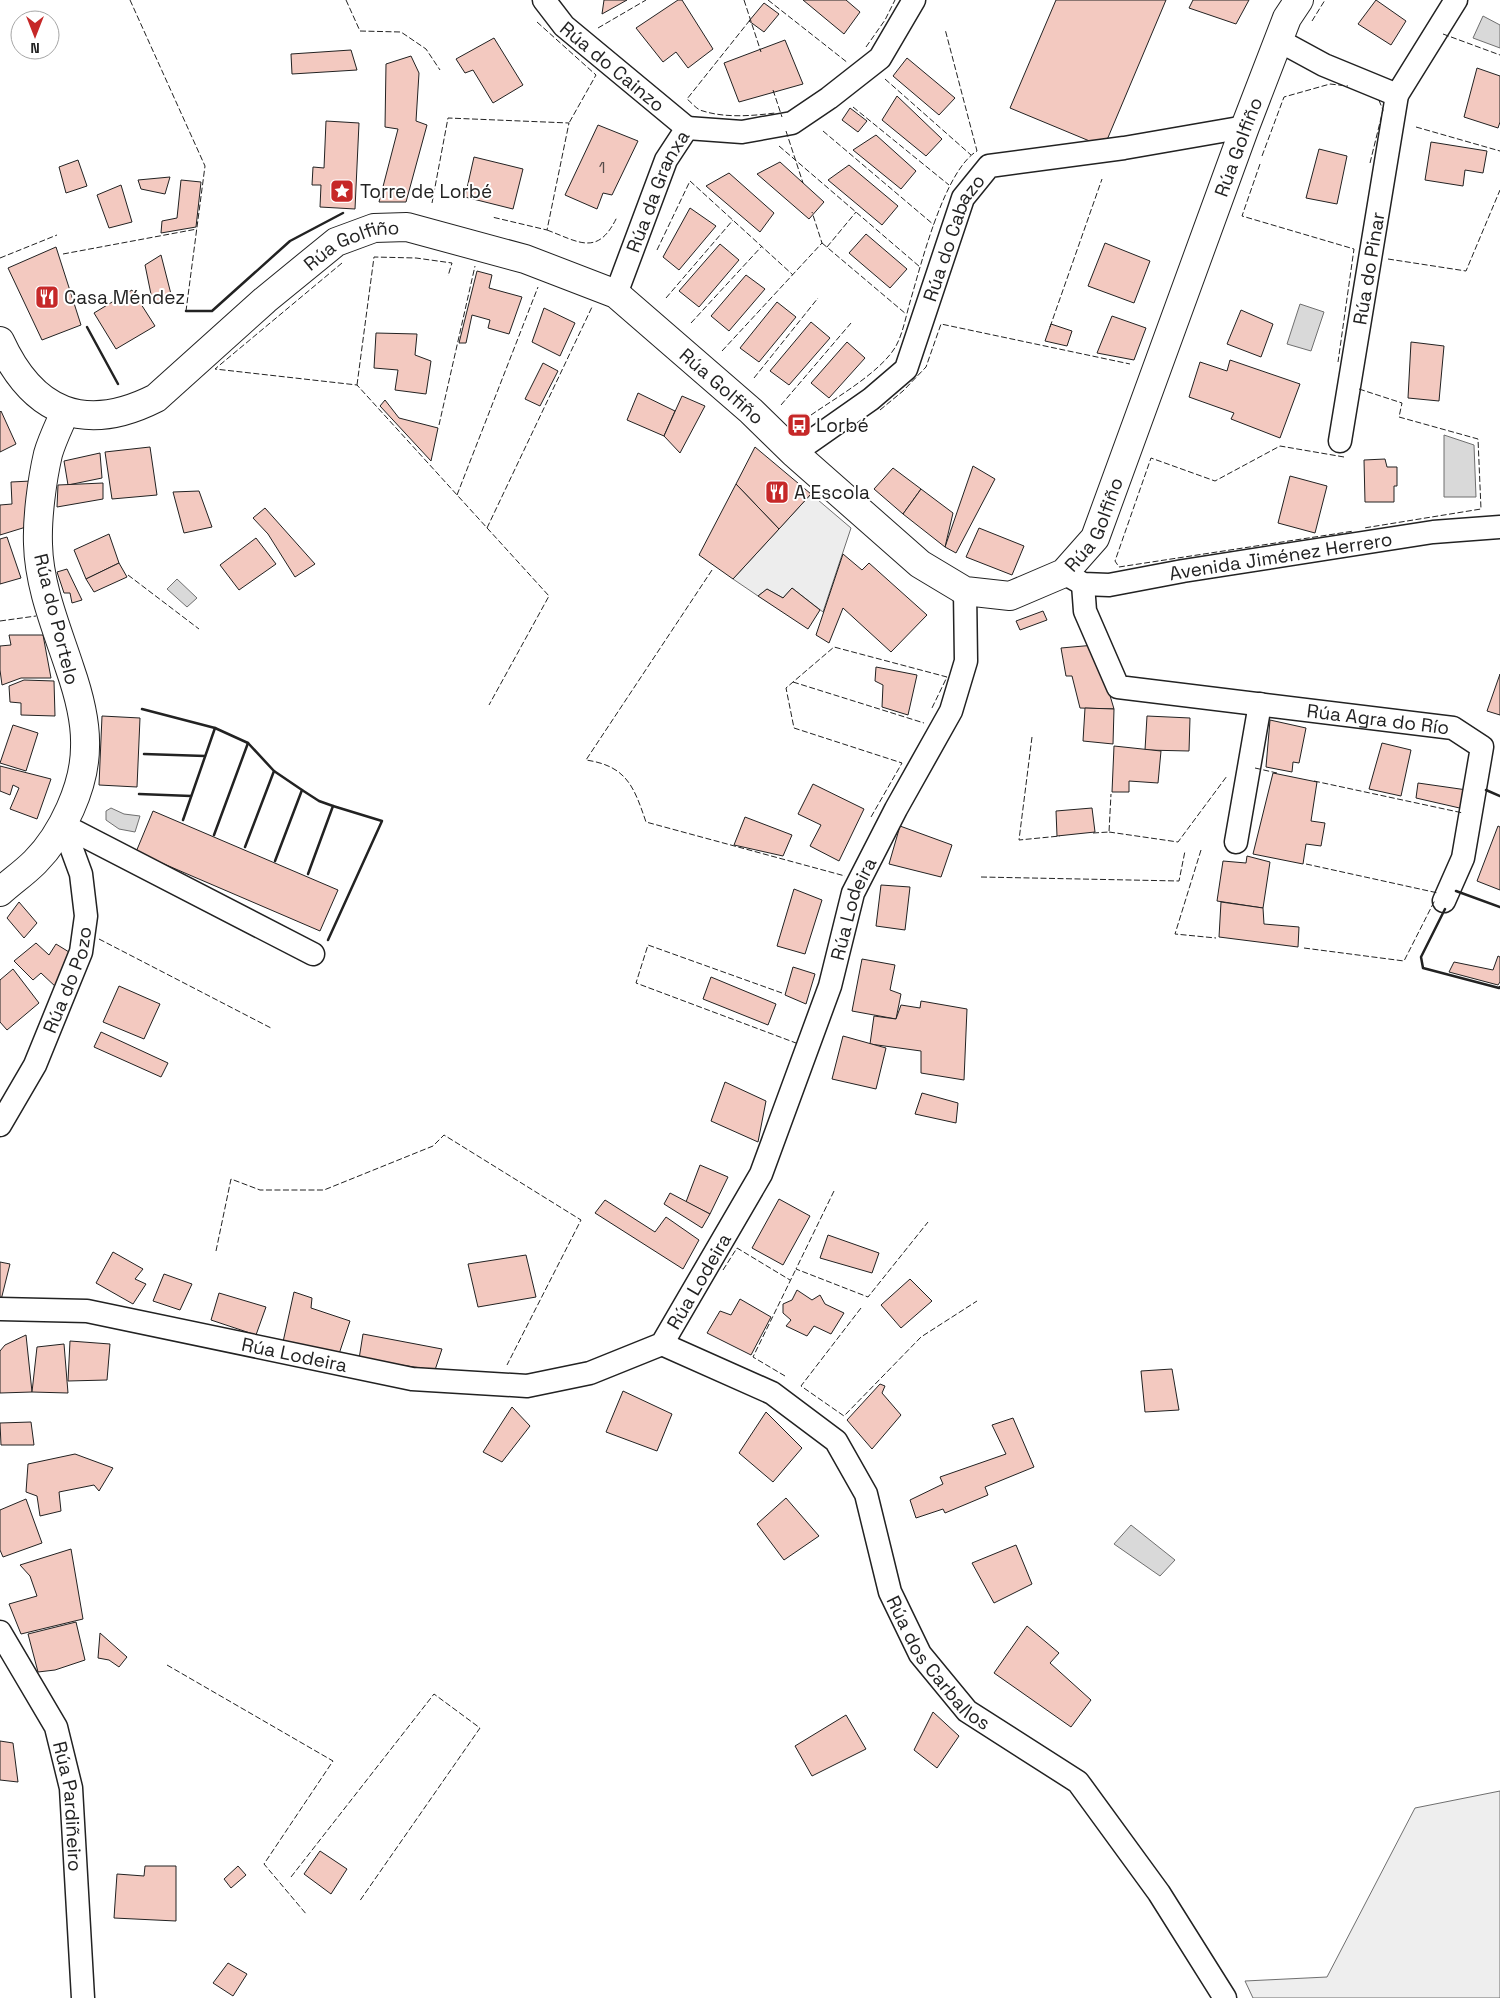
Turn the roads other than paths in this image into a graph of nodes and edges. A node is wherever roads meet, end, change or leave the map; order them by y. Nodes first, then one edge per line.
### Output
1 (544, 0) edge
2 (914, 0) edge
3 (1299, 0) edge
4 (1456, 0) edge
5 (1278, 40) junction
6 (1396, 95) junction
7 (1245, 127) junction
8 (687, 128) junction
9 (616, 294) junction
10 (1, 345) edge
11 (65, 412) junction
12 (1340, 441) dead end
13 (794, 452) junction
14 (1500, 527) edge
15 (1074, 578) junction
16 (965, 591) junction
17 (1260, 704) junction
18 (63, 825) junction
19 (1236, 842) dead end
20 (0, 892) edge
21 (1444, 901) dead end
22 (313, 954) dead end
23 (0, 1125) edge
24 (0, 1309) edge
25 (662, 1344) junction
26 (0, 1632) edge
27 (83, 1998) edge
28 (1225, 1998) edge

1 - 8 street, Rúa do Cainzo
2 - 8 street, Rúa da Granxa
3 - 5 main road, Rúa Golfiño
4 - 6 street, Rúa do Pinar
5 - 6 street
5 - 7 main road, Rúa Golfiño
6 - 12 street, Rúa do Pinar
7 - 13 street, Rúa do Cabazo
7 - 15 main road, Rúa Golfiño
8 - 9 street, Rúa da Granxa
9 - 11 main road, Rúa Golfiño
9 - 13 main road, Rúa Golfiño
10 - 11 main road, Rúa Golfiño
11 - 18 main road, Rúa do Portelo
13 - 16 main road, Rúa Golfiño
14 - 15 street, Avenida Jiménez Herrero
15 - 16 main road, Rúa Golfiño
15 - 17 street, Rúa Agra do Río
16 - 25 street, Rúa Lodeira
17 - 19 street
17 - 21 street, Rúa Agra do Río
18 - 20 main road, Rúa do Portelo
18 - 22 street
18 - 23 street, Rúa do Pozo
24 - 25 street, Rúa Lodeira
25 - 28 street, Rúa dos Carballos
26 - 27 street, Rúa Pardiñeiro

